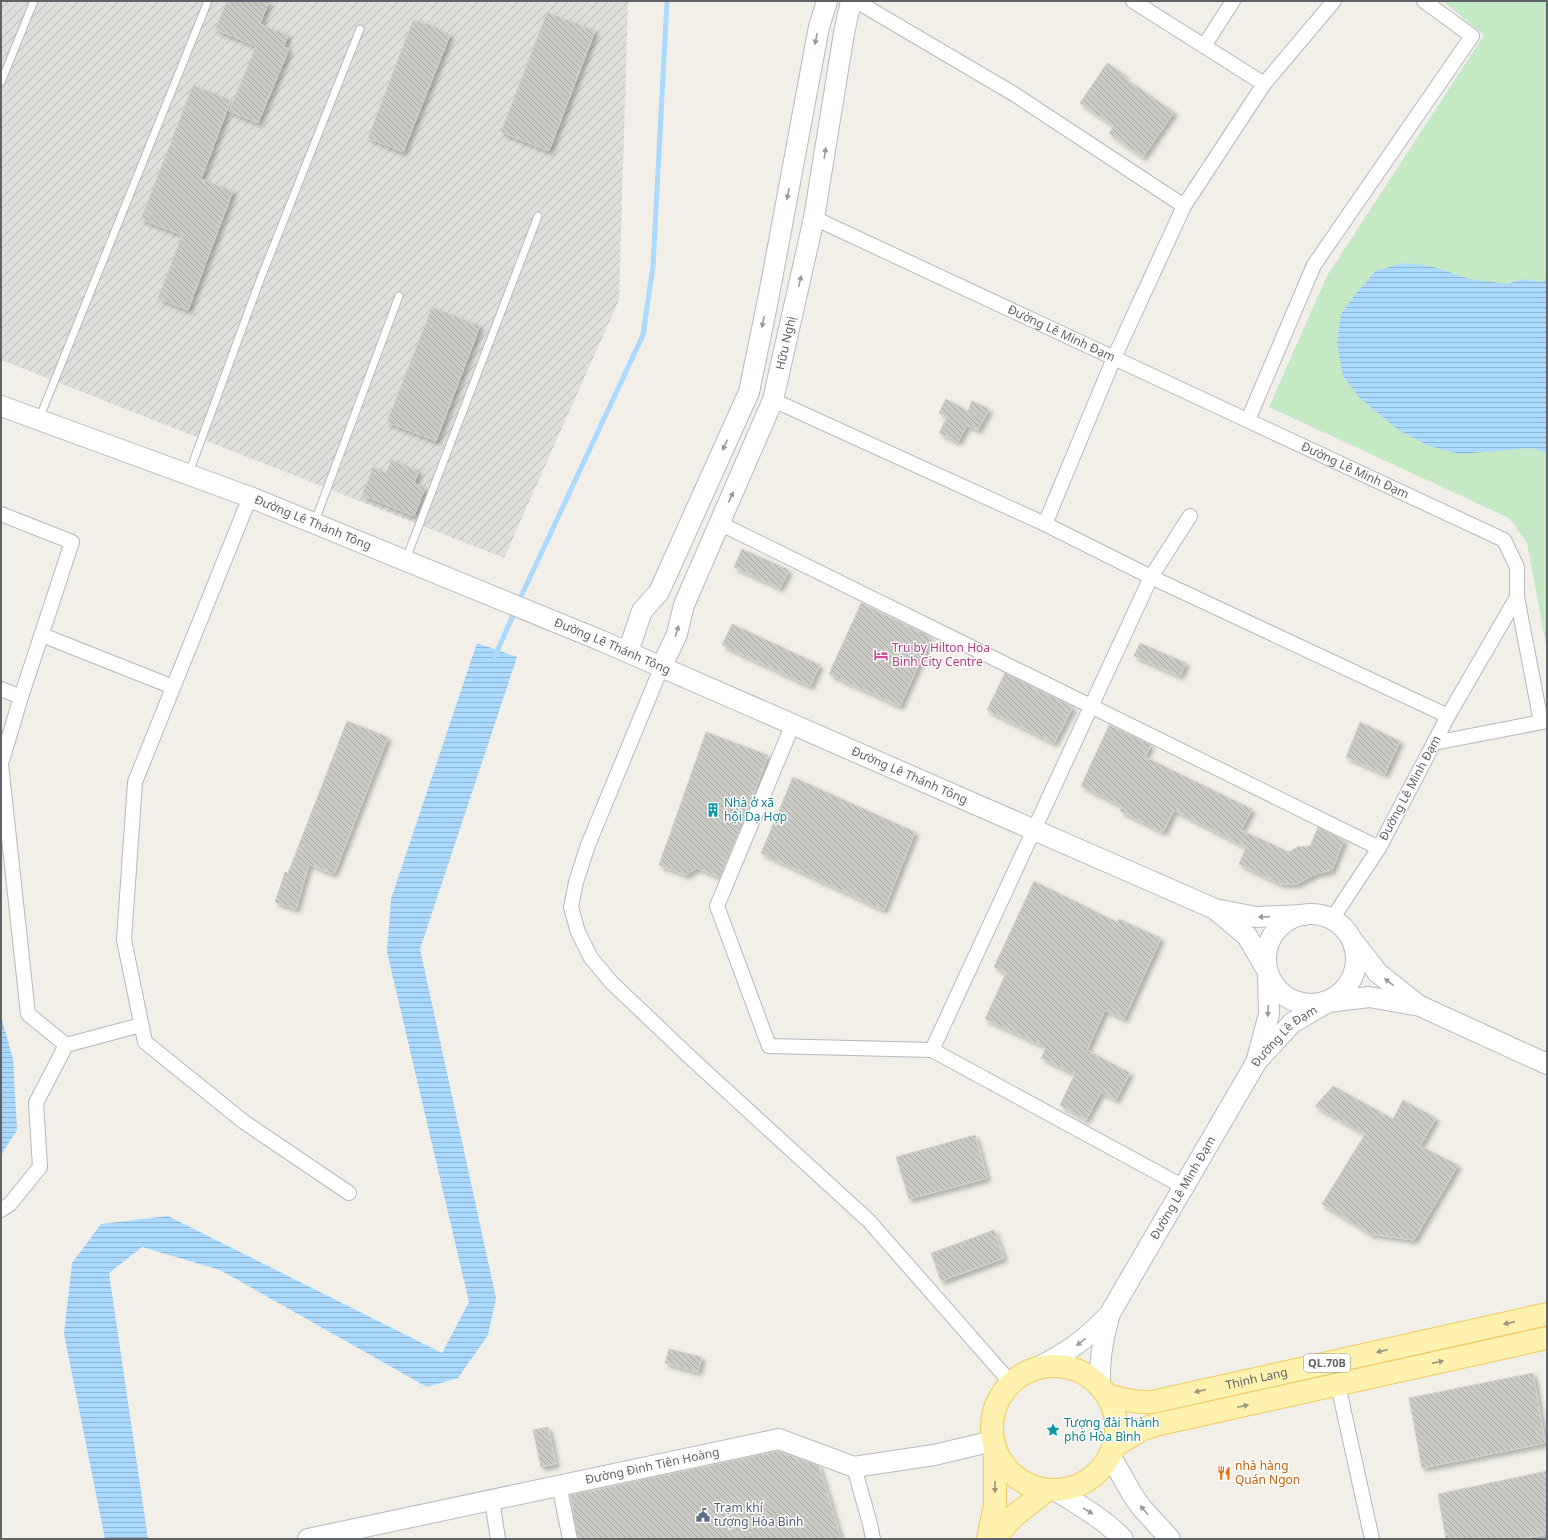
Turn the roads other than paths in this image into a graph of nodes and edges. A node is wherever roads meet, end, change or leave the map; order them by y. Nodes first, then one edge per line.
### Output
1 (34, 1) edge
2 (208, 1) edge
3 (826, 1) edge
4 (851, 1) edge
5 (856, 1) edge
6 (1133, 1) edge
7 (1233, 1) edge
8 (1334, 1) edge
9 (1424, 1) edge
10 (360, 29) dead end
11 (1204, 46) junction
12 (1, 82) edge
13 (1264, 84) junction
14 (1184, 206) junction
15 (538, 216) dead end
16 (814, 218) junction
17 (399, 296) dead end
18 (768, 300) junction
19 (795, 305) junction
20 (1114, 358) junction
21 (773, 400) junction
22 (1, 406) edge
23 (39, 420) junction
24 (1248, 420) junction
25 (188, 475) junction
26 (250, 497) junction
27 (1, 514) edge
28 (1190, 516) dead end
29 (314, 523) junction
30 (719, 523) junction
31 (1044, 524) junction
32 (406, 561) junction
33 (1151, 577) junction
34 (1517, 597) junction
35 (42, 635) junction
36 (628, 652) junction
37 (662, 666) junction
38 (173, 688) junction
39 (1, 689) edge
40 (21, 697) junction
41 (1091, 707) junction
42 (1448, 716) junction
43 (1544, 722) edge
44 (794, 724) junction
45 (1434, 743) junction
46 (1034, 830) junction
47 (1379, 848) junction
48 (1215, 909) junction
49 (1302, 915) junction
50 (1332, 919) junction
51 (1352, 940) junction
52 (1268, 972) junction
53 (1328, 1002) junction
54 (1420, 1006) junction
55 (141, 1024) junction
56 (66, 1045) junction
57 (932, 1050) junction
58 (1257, 1061) junction
59 (1547, 1064) edge
60 (1184, 1187) junction
61 (349, 1193) dead end
62 (1, 1210) edge
63 (1547, 1314) edge
64 (1109, 1315) junction
65 (1547, 1338) edge
66 (1037, 1368) junction
67 (1010, 1383) junction
68 (1338, 1385) junction
69 (1104, 1391) junction
70 (994, 1444) junction
71 (1112, 1451) junction
72 (854, 1467) junction
73 (559, 1485) junction
74 (1051, 1490) junction
75 (492, 1500) junction
76 (308, 1539) edge
77 (498, 1539) edge
78 (570, 1539) edge
79 (873, 1539) edge
80 (988, 1539) edge
81 (993, 1539) edge
82 (1123, 1539) edge
83 (1170, 1539) edge
84 (1372, 1539) edge

1 - 12 lane
2 - 23 lane
3 -> 18 main road
16 -> 4 main road, Hữu Nghị
5 - 14 street
6 - 11 street
7 - 11 street
8 - 13 street
9 - 24 street
10 - 25 lane
11 - 13 street
13 - 14 street
14 - 20 street
15 - 32 lane
19 -> 16 main road, Hữu Nghị
16 - 20 street, Đường Lê Minh Đạm
17 - 29 lane
18 - 19 main road
18 -> 36 main road
19 - 21 main road, Hữu Nghị
20 - 24 street, Đường Lê Minh Đạm
20 - 31 street
30 -> 21 main road, Hữu Nghị
21 - 31 street
22 - 23 main road, Đường Lê Thánh Tông
23 - 25 main road, Đường Lê Thánh Tông
24 - 34 street, Đường Lê Minh Đạm
25 - 26 main road, Đường Lê Thánh Tông
26 - 29 main road, Đường Lê Thánh Tông
26 - 38 street
27 - 35 street
28 - 33 street
29 - 32 main road, Đường Lê Thánh Tông
37 -> 30 main road, Hữu Nghị
30 - 41 street
31 - 33 street
32 - 36 main road, Đường Lê Thánh Tông
33 - 41 street
33 - 42 street
34 - 42 street, Đường Lê Minh Đạm
34 - 43 street
35 - 38 street
35 - 40 street
36 - 37 main road, Đường Lê Thánh Tông
37 - 44 main road, Đường Lê Thánh Tông
37 - 67 street
38 - 55 street
39 - 40 street
40 - 56 street
41 - 46 street
41 - 47 street
42 - 45 street, Đường Lê Minh Đạm
43 - 45 street
44 - 46 main road, Đường Lê Thánh Tông
44 - 57 street
45 - 47 street, Đường Lê Minh Đạm
46 - 48 main road, Đường Lê Thánh Tông
46 - 57 street
47 - 50 street, Đường Lê Minh Đạm
49 -> 48 main road, Đường Lê Thánh Tông
48 - 52 main road, Đường Lê Thánh Tông
49 - 50 main road
49 - 52 main road
50 - 51 main road
51 - 53 main road
54 -> 51 main road
52 - 53 main road
52 -> 58 main road, Đường Lê Đạm
53 - 54 main road
53 - 58 main road, Đường Lê Đạm
54 - 59 main road
55 - 56 street
55 - 61 street
56 - 62 street
57 - 60 street
58 - 60 main road, Đường Lê Minh Đạm
60 - 64 main road, Đường Lê Minh Đạm
63 -> 69 main road, Thịnh Lang / QL.70B
64 -> 66 main road, Đường Lê Minh Đạm
64 - 69 main road, Đường Lê Minh Đạm
68 -> 65 main road, Thịnh Lang / QL.70B
66 - 67 main road
66 - 69 main road
67 - 70 main road
71 -> 68 main road, Thịnh Lang / QL.70B
68 - 84 street
69 - 71 main road
70 - 72 main road, Đường Đinh Tiên Hoàng
70 - 74 main road
70 -> 80 main road
71 - 74 main road
83 -> 71 main road
72 - 73 main road, Đường Đinh Tiên Hoàng
72 - 79 street
73 - 75 main road, Đường Đinh Tiên Hoàng
73 - 78 street
74 - 81 main road
74 -> 82 main road
75 - 76 main road, Đường Đinh Tiên Hoàng
75 - 77 street

